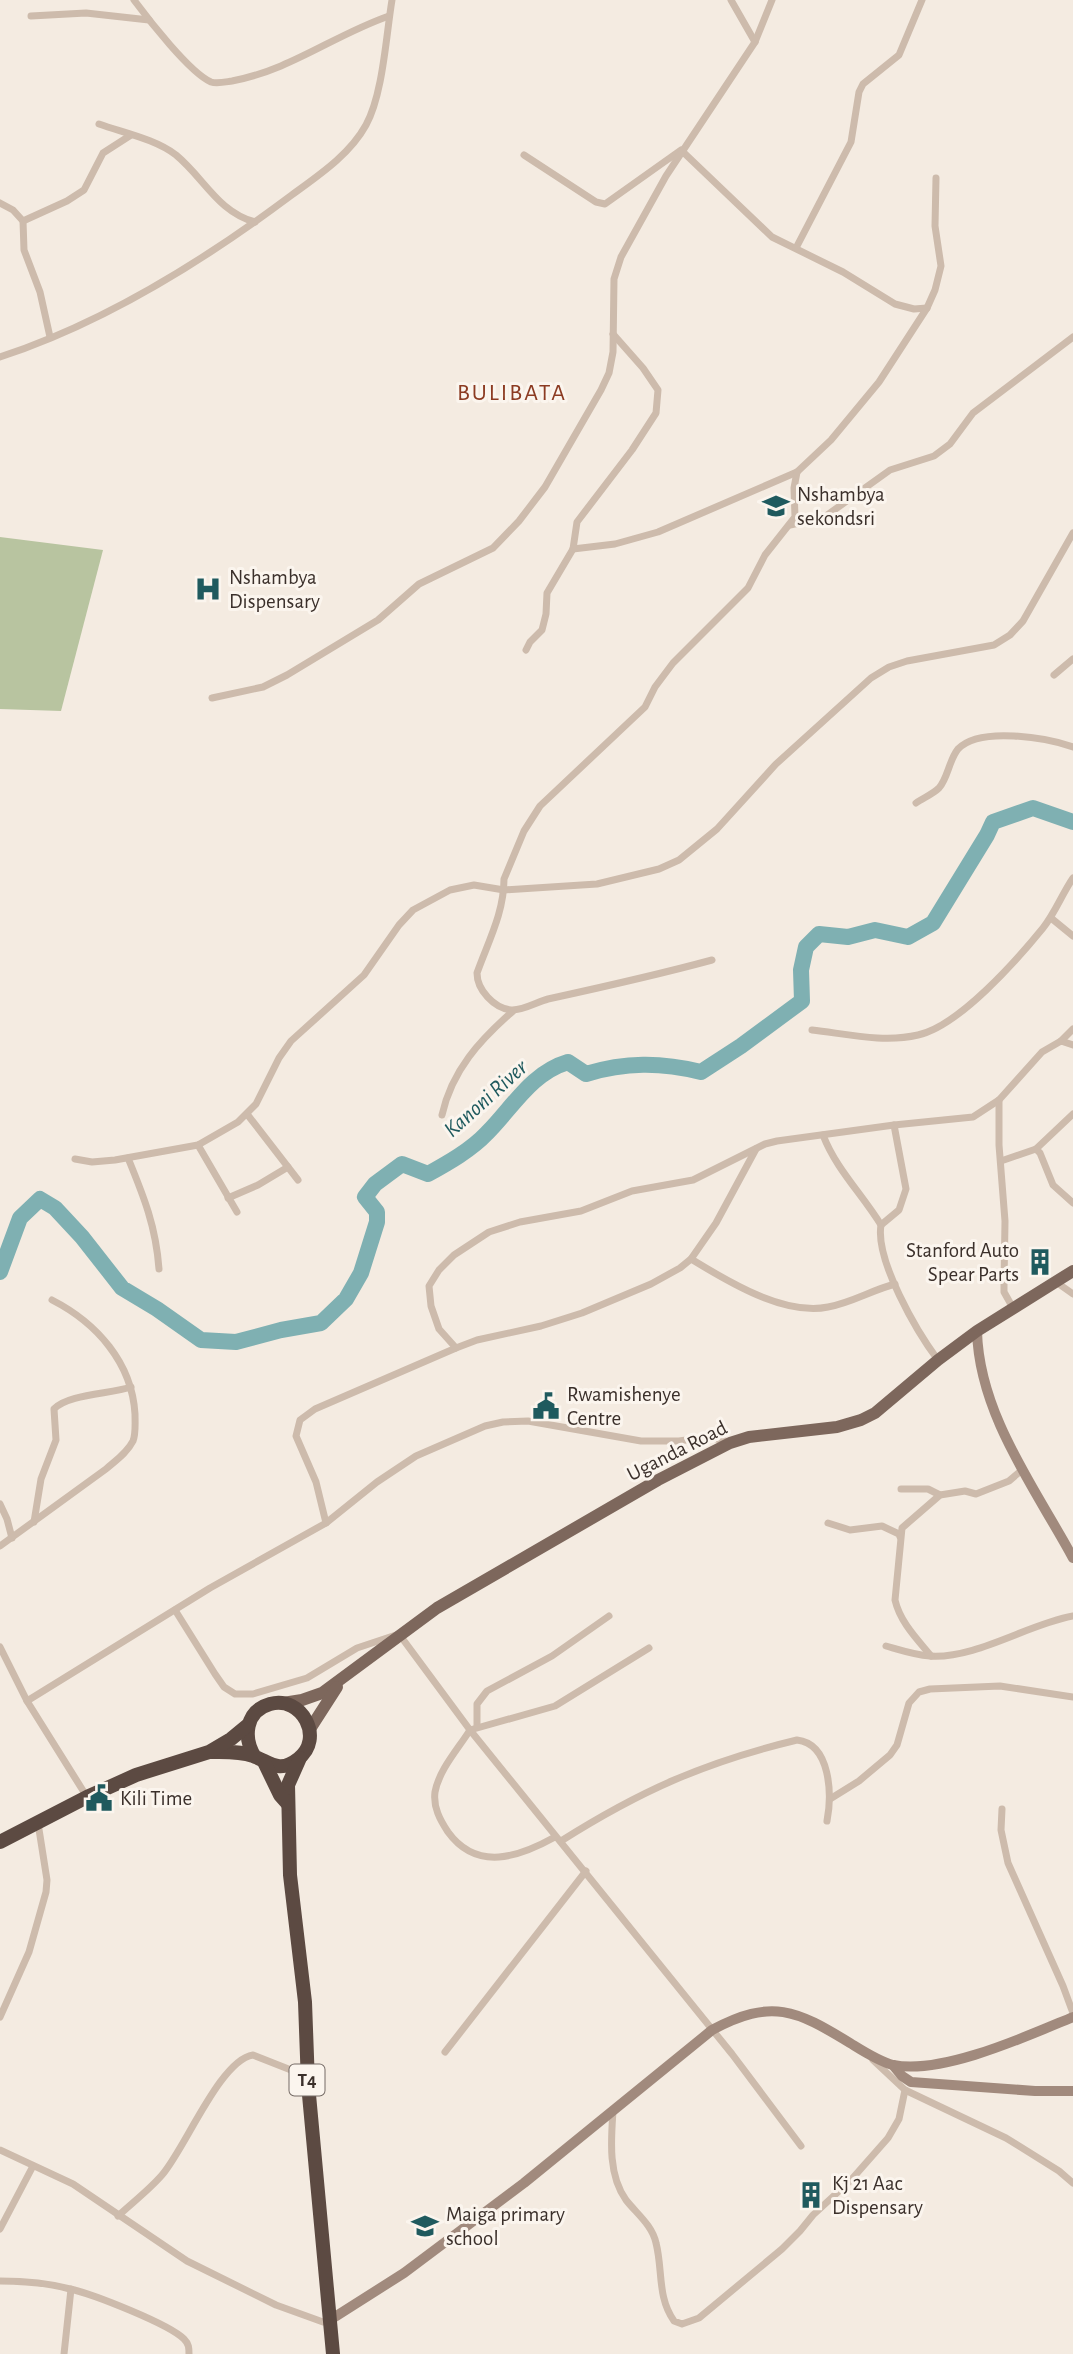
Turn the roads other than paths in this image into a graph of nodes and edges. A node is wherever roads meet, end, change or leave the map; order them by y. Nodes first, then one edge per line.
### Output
1 (134, 0) edge
2 (392, 0) edge
3 (731, 0) edge
4 (772, 0) edge
5 (922, 0) edge
6 (31, 16) dead end
7 (389, 16) junction
8 (149, 20) junction
9 (755, 42) junction
10 (99, 124) dead end
11 (131, 135) junction
12 (683, 149) junction
13 (524, 155) dead end
14 (936, 178) dead end
15 (0, 204) edge
16 (23, 221) junction
17 (255, 222) junction
18 (796, 247) junction
19 (927, 308) junction
20 (613, 333) junction
21 (50, 337) junction
22 (1073, 337) edge
23 (0, 357) edge
24 (797, 472) junction
25 (790, 525) junction
26 (1073, 533) edge
27 (573, 549) junction
28 (526, 650) dead end
29 (1073, 659) edge
30 (1054, 676) dead end
31 (212, 698) dead end
32 (1073, 747) edge
33 (916, 803) dead end
34 (1073, 878) edge
35 (504, 890) junction
36 (1051, 918) junction
37 (1073, 936) edge
38 (712, 960) dead end
39 (513, 1011) junction
40 (1073, 1029) edge
41 (812, 1030) dead end
42 (1061, 1041) junction
43 (1073, 1045) edge
44 (999, 1100) junction
45 (247, 1114) junction
46 (1073, 1114) edge
47 (442, 1115) dead end
48 (894, 1125) junction
49 (823, 1136) junction
50 (198, 1146) junction
51 (757, 1148) junction
52 (1036, 1149) junction
53 (128, 1158) junction
54 (75, 1160) dead end
55 (1001, 1161) junction
56 (288, 1167) junction
57 (299, 1180) dead end
58 (228, 1198) junction
59 (1073, 1203) edge
60 (237, 1212) dead end
61 (881, 1225) junction
62 (691, 1259) junction
63 (159, 1269) dead end
64 (1073, 1271) edge
65 (1055, 1282) junction
66 (895, 1284) junction
67 (1073, 1294) edge
68 (52, 1300) dead end
69 (1013, 1308) junction
70 (977, 1331) junction
71 (456, 1348) junction
72 (938, 1360) junction
73 (131, 1387) junction
74 (730, 1443) junction
75 (1024, 1469) junction
76 (901, 1489) dead end
77 (940, 1495) junction
78 (0, 1504) edge
79 (34, 1522) junction
80 (326, 1523) junction
81 (828, 1523) dead end
82 (900, 1537) junction
83 (12, 1538) junction
84 (0, 1546) edge
85 (1073, 1558) edge
86 (176, 1610) junction
87 (1073, 1615) edge
88 (609, 1616) dead end
89 (399, 1634) junction
90 (886, 1646) dead end
91 (0, 1647) edge
92 (649, 1648) dead end
93 (931, 1656) junction
94 (344, 1679) junction
95 (1073, 1697) edge
96 (27, 1701) junction
97 (283, 1703) junction
98 (248, 1725) junction
99 (474, 1728) junction
100 (310, 1729) junction
101 (209, 1752) junction
102 (300, 1758) junction
103 (260, 1760) junction
104 (87, 1797) junction
105 (830, 1799) junction
106 (288, 1805) junction
107 (1002, 1809) dead end
108 (827, 1821) dead end
109 (38, 1822) junction
110 (558, 1839) junction
111 (0, 1842) edge
112 (586, 1871) junction
113 (1073, 2015) edge
114 (0, 2017) edge
115 (712, 2030) junction
116 (445, 2052) dead end
117 (865, 2052) junction
118 (893, 2064) junction
119 (307, 2072) junction
120 (905, 2090) junction
121 (1073, 2091) edge
122 (613, 2111) junction
123 (802, 2147) dead end
124 (0, 2150) edge
125 (33, 2166) junction
126 (1073, 2183) edge
127 (118, 2216) junction
128 (0, 2229) edge
129 (0, 2281) edge
130 (71, 2289) junction
131 (330, 2320) junction
132 (64, 2354) edge
133 (189, 2354) edge
134 (333, 2354) edge

1 - 8 street
2 - 7 street
3 - 9 street
4 - 9 street
5 - 18 street
6 - 8 street
7 - 8 street
7 - 17 street
9 - 12 street
10 - 11 street
11 - 16 street
11 - 17 street
12 - 13 street
12 - 18 street
12 - 20 street
14 - 19 street
15 - 16 street
16 - 21 street
17 - 21 street
18 - 19 street
19 - 24 street
20 - 27 street
20 - 31 street
21 - 23 street
22 - 25 street
24 - 25 street
24 - 27 street
25 - 35 street
26 - 35 street
27 - 28 street
29 - 30 street
32 - 33 street
34 - 36 street
35 - 39 street
35 - 45 street
36 - 37 street
36 - 41 street
38 - 39 street
39 - 47 street
40 - 42 street
42 - 43 street
42 - 44 street
44 - 48 street
44 - 55 street
45 - 50 street
45 - 56 street
46 - 52 street
48 - 49 street
48 - 61 street
49 - 51 street
49 - 61 street
50 - 53 street
50 - 58 street
51 - 62 street
51 - 71 street
52 - 55 street
52 - 59 street
53 - 54 street
53 - 63 street
55 - 69 street
56 - 57 street
56 - 58 street
58 - 60 street
61 - 66 street
62 - 66 street
62 - 71 street
64 - 65 main road, Uganda Road
65 - 67 street
65 - 69 main road, Uganda Road
66 - 72 street
68 - 73 street
69 - 70 main road, Uganda Road
70 - 72 main road, Uganda Road
70 - 75 street
71 - 80 street
72 - 74 main road, Uganda Road
73 - 79 street
73 - 79 street
74 - 80 street
74 - 89 main road, Uganda Road
75 - 77 street
75 - 85 street
76 - 77 street
77 - 82 street
78 - 83 street
79 - 83 street
80 - 86 street
81 - 82 street
82 - 93 street
83 - 84 street
86 - 89 street
86 - 96 street
87 - 93 street
88 - 99 street
89 - 94 main road, Uganda Road
89 - 99 street
90 - 93 street
91 - 96 street
92 - 99 street
94 - 97 main road, Uganda Road
94 - 100 main road, Uganda Road
95 - 105 street
96 - 104 street
97 - 98 highway
97 - 100 highway
98 - 101 highway
98 - 103 highway, T4
99 - 110 street
99 - 110 street
100 - 102 highway, T4
101 - 103 highway
101 - 104 highway
102 - 103 highway
102 - 106 highway, T4
103 - 106 highway, T4
104 - 109 highway
105 - 108 street
105 - 110 street
106 - 119 highway, T4
107 - 113 street
109 - 111 highway
109 - 114 street
110 - 112 street
112 - 115 street
112 - 116 street
113 - 118 street
115 - 117 street
115 - 122 street
115 - 123 street
117 - 118 street
117 - 120 street
118 - 121 street
119 - 127 street
119 - 131 highway, T4
120 - 122 street
120 - 126 street
122 - 131 street
124 - 125 street
125 - 127 street
125 - 128 street
127 - 131 street
129 - 130 street
130 - 132 street
130 - 133 street
131 - 134 highway, T4

